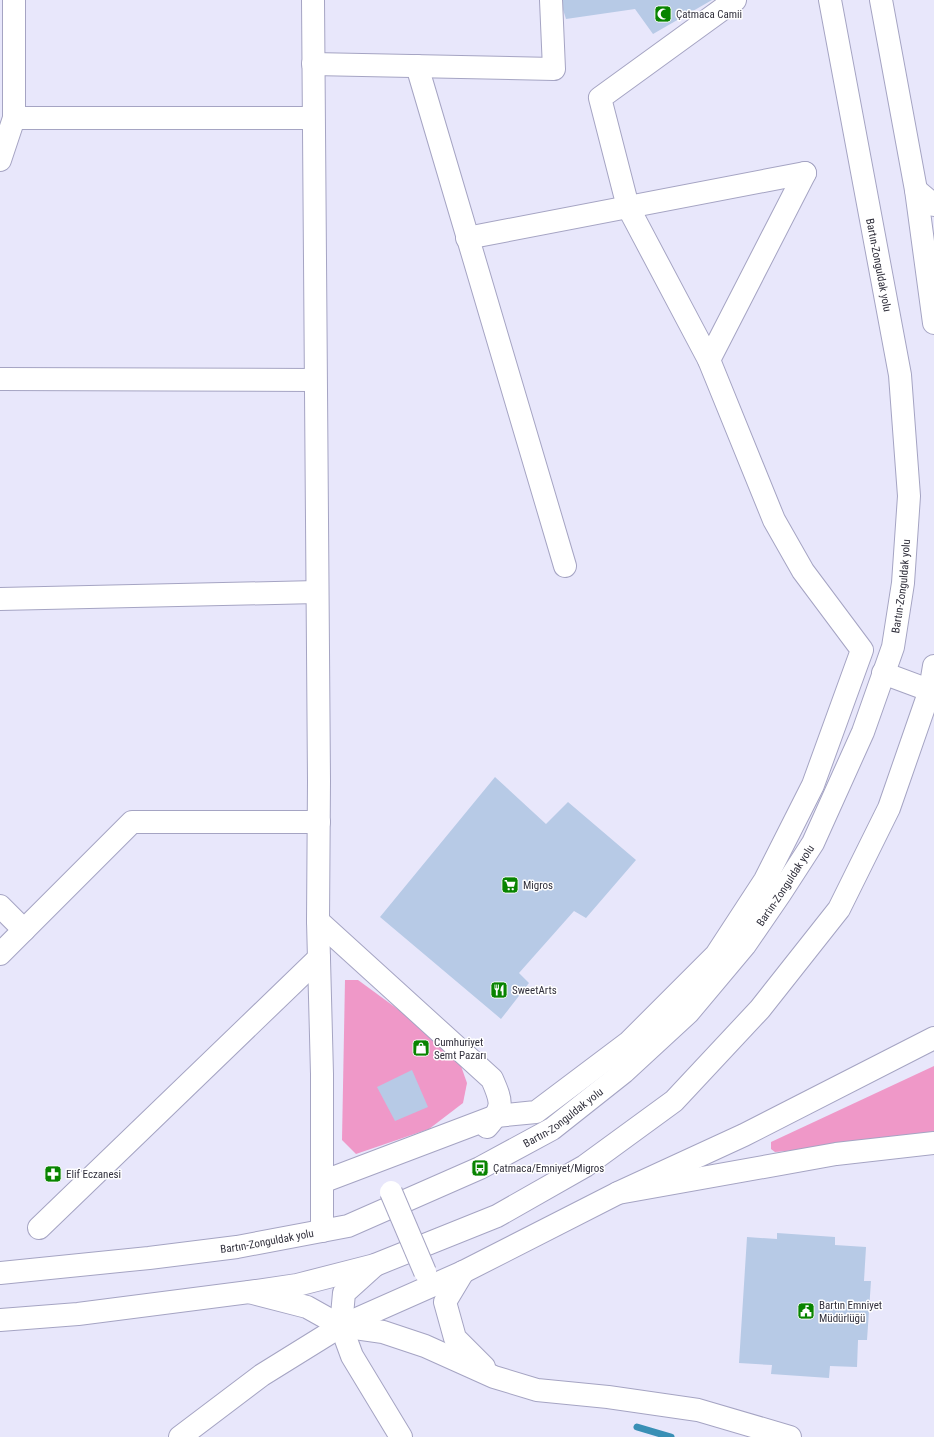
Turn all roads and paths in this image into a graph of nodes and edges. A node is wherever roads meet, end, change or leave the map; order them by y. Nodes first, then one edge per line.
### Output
1 (14, 0) edge
2 (313, 0) edge
3 (551, 0) edge
4 (735, 0) edge
5 (830, 0) edge
6 (882, 0) edge
7 (313, 64) junction
8 (417, 66) junction
9 (14, 118) junction
10 (313, 118) junction
11 (0, 160) edge
12 (916, 190) junction
13 (934, 205) edge
14 (628, 207) junction
15 (468, 238) junction
16 (934, 323) edge
17 (709, 360) junction
18 (0, 379) edge
19 (315, 380) junction
20 (565, 566) dead end
21 (318, 592) junction
22 (0, 599) edge
23 (934, 666) edge
24 (883, 673) junction
25 (932, 691) edge
26 (319, 822) junction
27 (0, 906) edge
28 (318, 921) junction
29 (24, 930) junction
30 (0, 954) edge
31 (319, 958) junction
32 (934, 1038) edge
33 (496, 1116) junction
34 (934, 1143) edge
35 (322, 1189) junction
36 (391, 1192) dead end
37 (618, 1193) junction
38 (39, 1228) dead end
39 (322, 1231) junction
40 (375, 1265) junction
41 (425, 1272) dead end
42 (463, 1272) junction
43 (0, 1273) edge
44 (296, 1284) junction
45 (249, 1292) junction
46 (307, 1307) junction
47 (0, 1320) edge
48 (340, 1326) junction
49 (494, 1377) junction
50 (749, 1431) edge
51 (180, 1437) edge
52 (401, 1437) edge
53 (790, 1437) edge

1 - 9 main road
2 - 7 main road
3 - 8 main road
4 - 14 main road
5 - 24 main road, Bartın-Zonguldak yolu
6 - 12 main road
7 - 8 main road
7 - 10 main road
8 - 15 main road
9 - 10 main road
9 - 11 main road
10 - 19 main road
12 - 13 main road
12 - 16 main road
14 - 15 main road
14 - 17 main road
14 - 17 main road
15 - 20 main road
17 - 33 main road
18 - 19 main road
19 - 21 main road
21 - 22 main road
21 - 26 main road
23 - 25 main road
24 - 25 main road
24 - 39 main road, Bartın-Zonguldak yolu
25 - 40 main road
26 - 28 main road
26 - 29 main road
27 - 29 main road
28 - 31 main road
28 - 33 main road
29 - 30 main road
31 - 35 main road
31 - 38 main road
32 - 37 main road
33 - 35 main road
34 - 37 main road
35 - 39 main road
36 - 41 main road, bridge
37 - 42 main road
39 - 43 main road, Bartın-Zonguldak yolu
40 - 44 main road
40 - 48 main road
42 - 48 main road
42 - 49 main road
44 - 45 main road
44 - 46 main road
45 - 46 main road
45 - 47 main road
46 - 48 main road
48 - 49 main road
48 - 51 main road
48 - 52 main road
49 - 50 main road
50 - 53 main road

